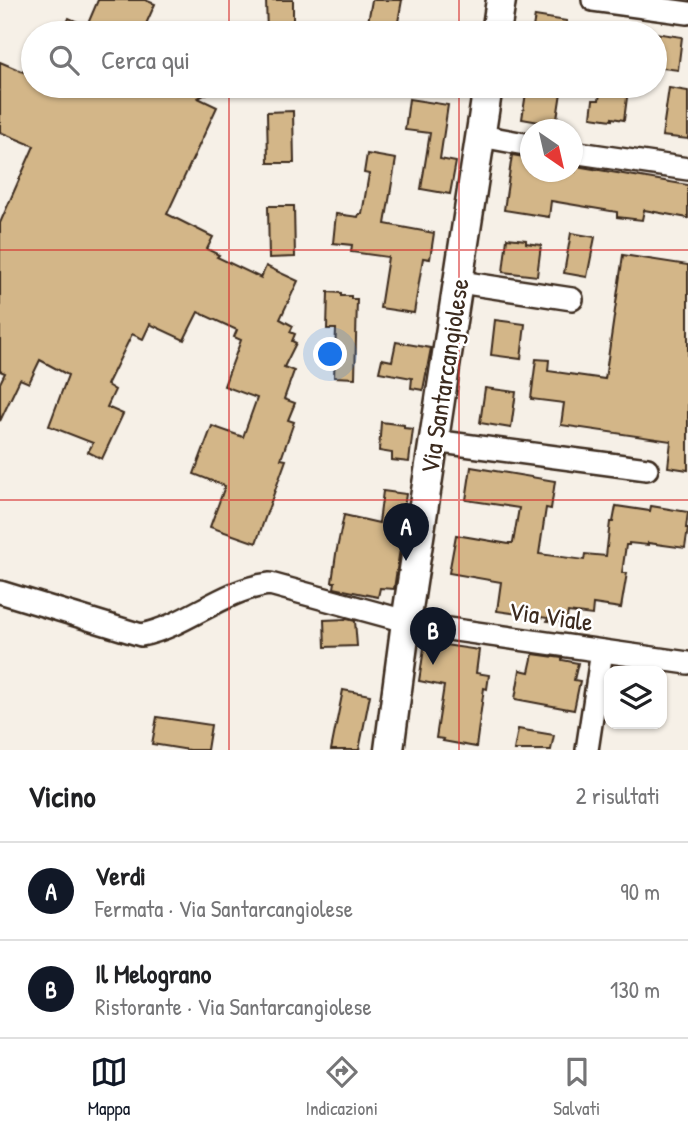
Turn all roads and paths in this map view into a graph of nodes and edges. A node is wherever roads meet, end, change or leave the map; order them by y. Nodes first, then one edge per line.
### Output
1 (501, 0) edge
2 (593, 0) edge
3 (688, 13) edge
4 (498, 21) edge
5 (486, 98) edge
6 (481, 136) junction
7 (520, 143) edge
8 (583, 154) edge
9 (688, 169) edge
10 (459, 281) junction
11 (572, 299) dead end
12 (435, 439) junction
13 (647, 469) dead end
14 (0, 592) edge
15 (406, 622) junction
16 (602, 651) junction
17 (688, 663) edge
18 (389, 750) edge
19 (587, 750) edge

1 - 4 main road
2 - 3 street
5 - 6 main road, Via Santarcangiolese
6 - 7 street
6 - 10 main road, Via Santarcangiolese
8 - 9 street
10 - 11 street
10 - 12 main road, Via Santarcangiolese
12 - 13 street
12 - 15 main road, Via Santarcangiolese
14 - 15 street, Via Viale
15 - 16 street, Via Viale
15 - 18 main road, Via Santarcangiolese
16 - 17 street, Via Viale
16 - 19 street

